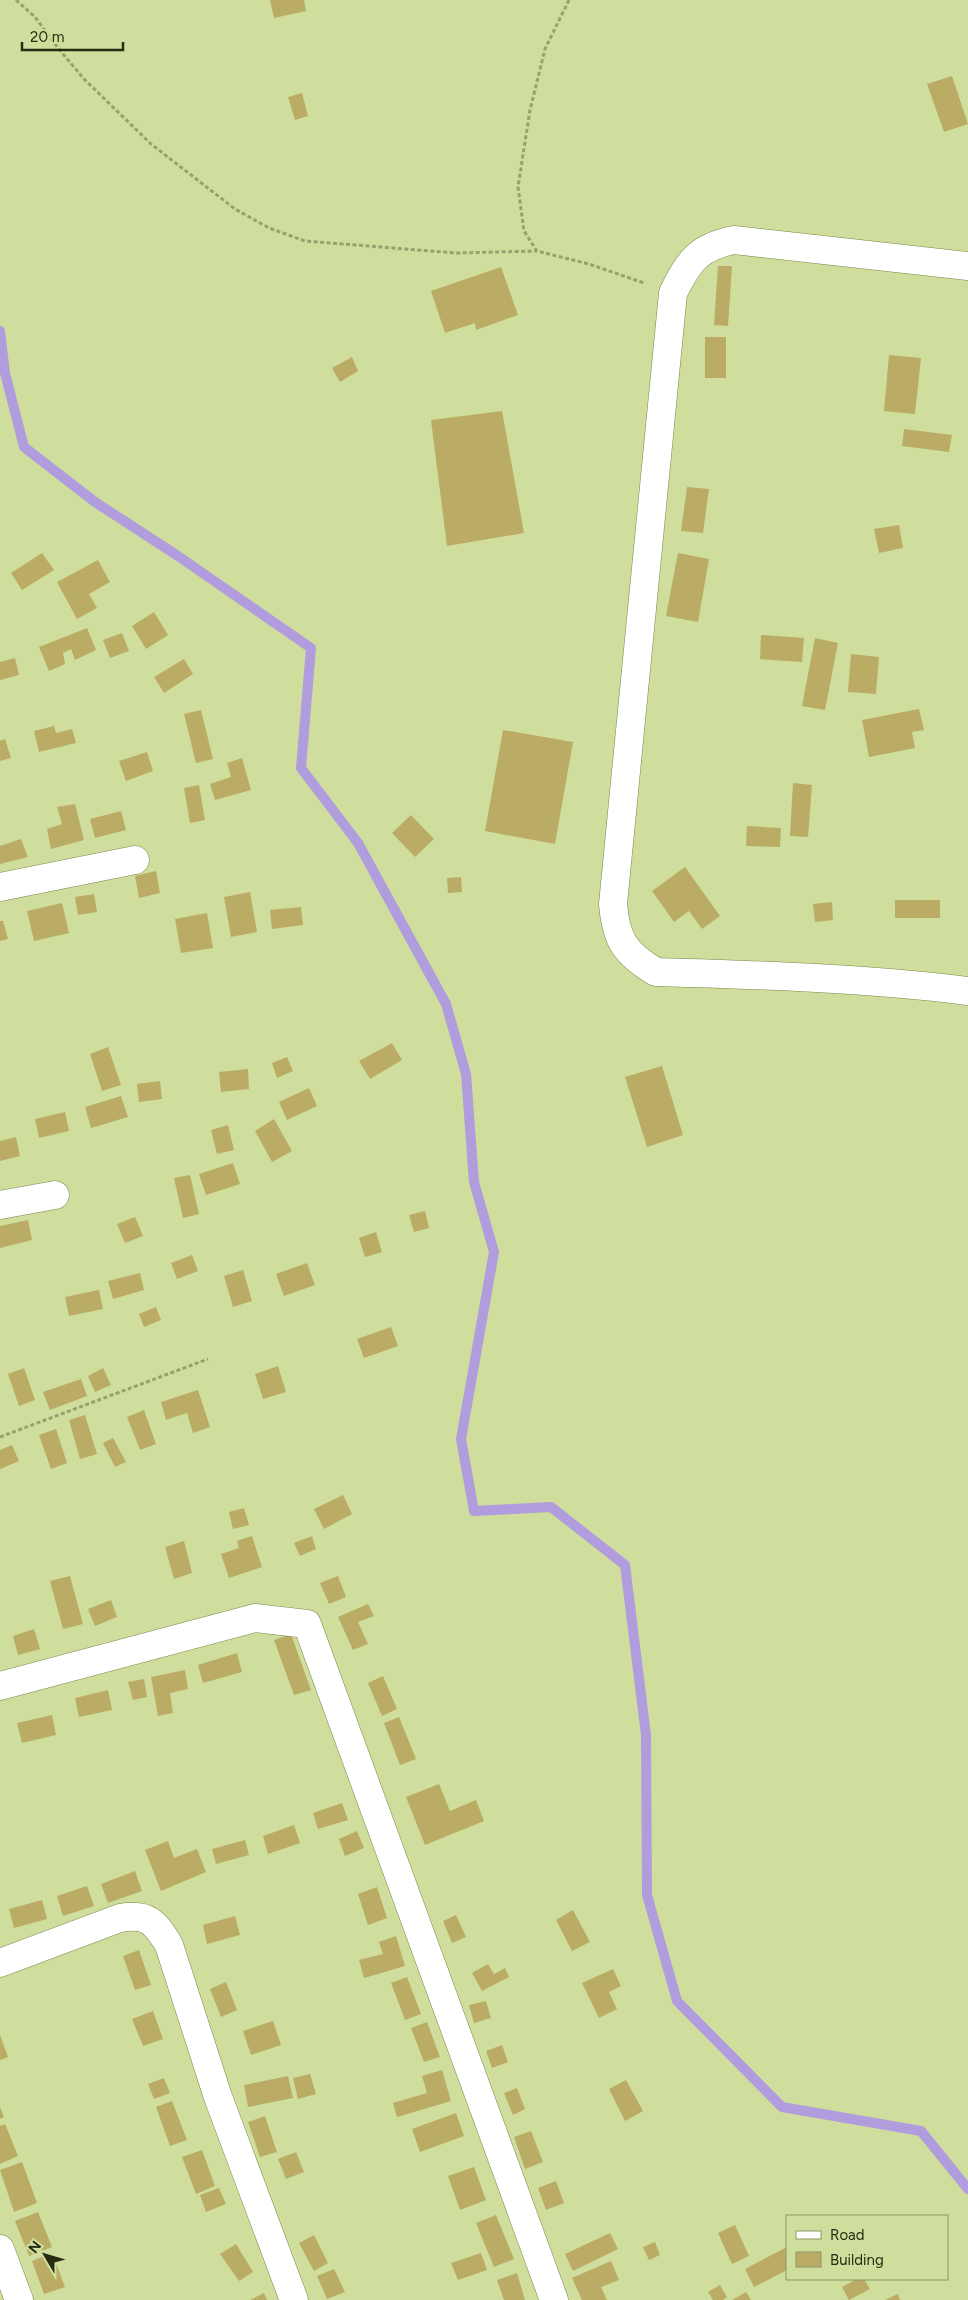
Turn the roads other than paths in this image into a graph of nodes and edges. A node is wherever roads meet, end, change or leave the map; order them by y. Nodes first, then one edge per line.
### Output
1 (968, 266) edge
2 (136, 860) dead end
3 (0, 887) edge
4 (968, 991) edge
5 (54, 1195) dead end
6 (0, 1205) edge
7 (0, 1686) edge
8 (0, 1963) edge
9 (0, 2249) edge
10 (19, 2300) edge
11 (294, 2300) edge
12 (554, 2300) edge

1 - 4 street
2 - 3 street
5 - 6 street
7 - 12 street
8 - 11 street
9 - 10 street

